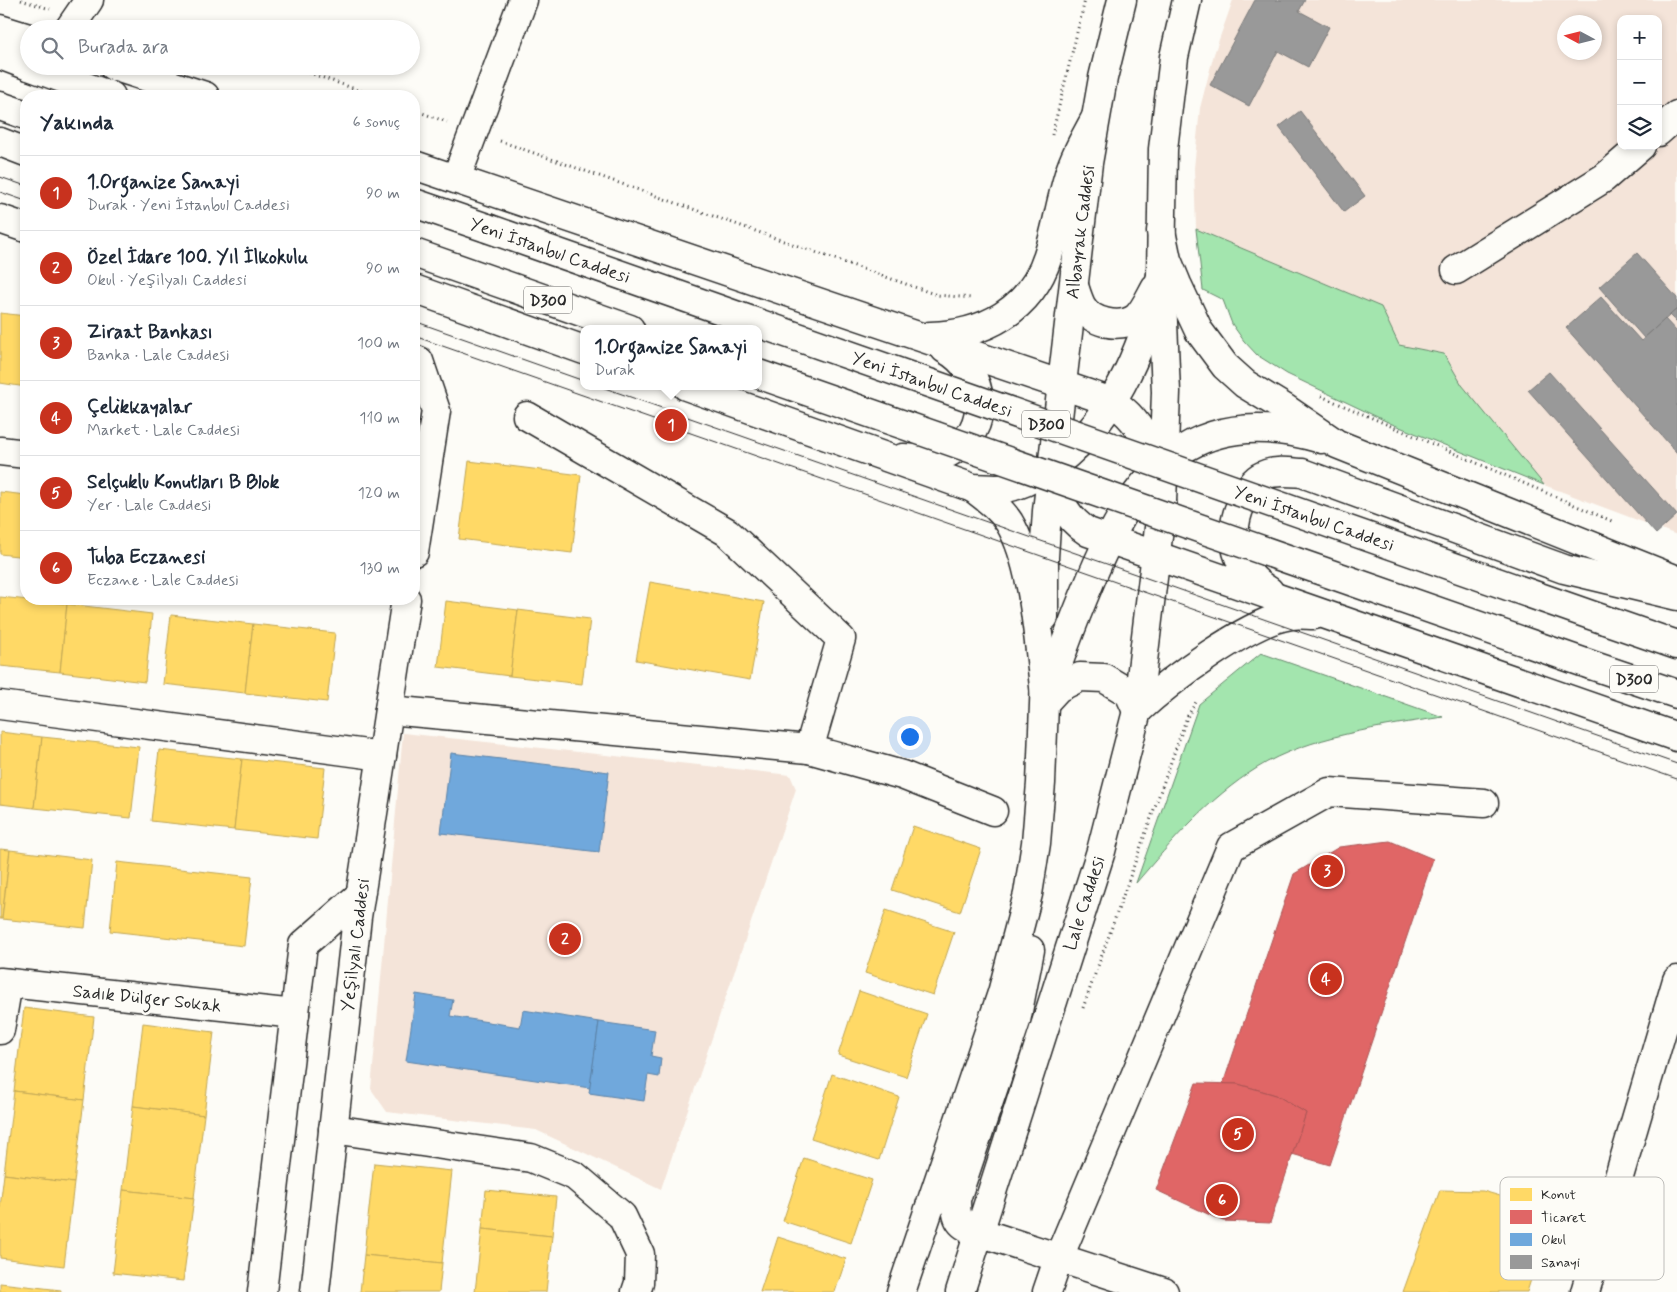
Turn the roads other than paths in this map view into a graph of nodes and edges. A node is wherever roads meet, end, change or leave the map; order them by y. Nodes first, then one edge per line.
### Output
1 (89, 0) edge
2 (523, 0) edge
3 (1122, 0) edge
4 (1187, 0) edge
5 (75, 20) edge
6 (0, 29) edge
7 (20, 35) edge
8 (0, 55) edge
9 (20, 63) edge
10 (54, 75) edge
11 (141, 75) edge
12 (95, 90) edge
13 (187, 90) edge
14 (0, 106) edge
15 (20, 113) edge
16 (1677, 116) edge
17 (1095, 119) junction
18 (1662, 129) edge
19 (0, 142) edge
20 (20, 150) edge
21 (1636, 150) edge
22 (420, 167) edge
23 (456, 179) junction
24 (420, 205) edge
25 (0, 219) edge
26 (20, 226) edge
27 (1161, 231) junction
28 (420, 255) edge
29 (1456, 270) dead end
30 (1161, 276) junction
31 (1074, 286) junction
32 (420, 292) edge
33 (619, 325) edge
34 (921, 336) junction
35 (580, 349) edge
36 (420, 368) edge
37 (762, 375) edge
38 (1063, 384) junction
39 (697, 390) edge
40 (1112, 402) junction
41 (527, 416) dead end
42 (1337, 444) junction
43 (0, 451) edge
44 (20, 453) edge
45 (884, 457) junction
46 (1052, 466) junction
47 (1160, 466) junction
48 (973, 488) junction
49 (420, 491) edge
50 (1107, 540) junction
51 (1157, 558) junction
52 (1677, 580) edge
53 (1677, 596) edge
54 (1287, 602) junction
55 (405, 605) edge
56 (1321, 614) junction
57 (1677, 645) edge
58 (1677, 694) edge
59 (1046, 701) junction
60 (0, 705) edge
61 (389, 710) junction
62 (1137, 711) junction
63 (1677, 737) edge
64 (809, 749) junction
65 (382, 756) junction
66 (1484, 803) dead end
67 (993, 811) dead end
68 (1028, 894) junction
69 (360, 895) junction
70 (1677, 980) edge
71 (4, 983) edge
72 (294, 1014) junction
73 (0, 1030) edge
74 (333, 1129) junction
75 (1619, 1177) edge
76 (979, 1232) junction
77 (1058, 1257) junction
78 (1589, 1280) edge
79 (262, 1292) edge
80 (315, 1292) edge
81 (636, 1292) edge
82 (901, 1292) edge
83 (960, 1292) edge
84 (1047, 1292) edge
85 (1164, 1292) edge
86 (1585, 1292) edge

1 - 5 main road
2 - 23 main road
3 - 17 main road, Albayrak Caddesi
4 - 27 main road
6 - 7 main road
8 - 9 main road
10 - 12 main road
11 - 13 main road
14 - 15 main road
16 - 18 main road
17 - 31 main road, Albayrak Caddesi
17 - 34 main road
19 - 20 main road
21 - 29 main road
22 - 23 main road
23 - 34 main road
24 - 57 main road, Yeni İstanbul Caddesi / D300, bridge
25 - 26 main road
27 - 30 main road
27 - 42 main road
28 - 33 main road, D300
30 - 31 main road
30 - 40 main road
30 - 47 main road
31 - 38 main road, Albayrak Caddesi
32 - 35 main road
34 - 38 main road
34 - 45 main road
36 - 49 main road
37 - 58 main road, D300, bridge
38 - 40 main road
38 - 46 main road, Albayrak Caddesi
39 - 45 main road
40 - 46 main road
40 - 47 main road
41 - 64 main road
42 - 47 main road
42 - 52 main road
43 - 44 main road
45 - 48 main road
46 - 48 main road
46 - 50 main road
46 - 59 main road, Albayrak Caddesi
47 - 50 main road
47 - 51 main road, Lale Caddesi
48 - 59 main road
50 - 51 main road
50 - 59 main road
51 - 54 main road
51 - 62 main road, Lale Caddesi
53 - 54 main road
54 - 56 main road
55 - 61 main road, Yeşilyalı Caddesi
56 - 62 main road
56 - 63 main road
59 - 62 main road
59 - 68 main road
60 - 65 main road
61 - 64 main road
61 - 65 main road, Yeşilyalı Caddesi
62 - 76 main road, Lale Caddesi
64 - 67 main road
65 - 69 main road, Yeşilyalı Caddesi
66 - 77 main road
68 - 76 main road
68 - 82 main road
69 - 72 main road
69 - 74 main road, Yeşilyalı Caddesi
70 - 75 main road
71 - 72 main road, Sadık Dülger Sokak
71 - 73 main road
72 - 79 main road
74 - 80 main road, Yeşilyalı Caddesi
74 - 81 main road
76 - 77 main road
76 - 83 main road, Lale Caddesi
77 - 84 main road
77 - 85 main road
78 - 86 main road

